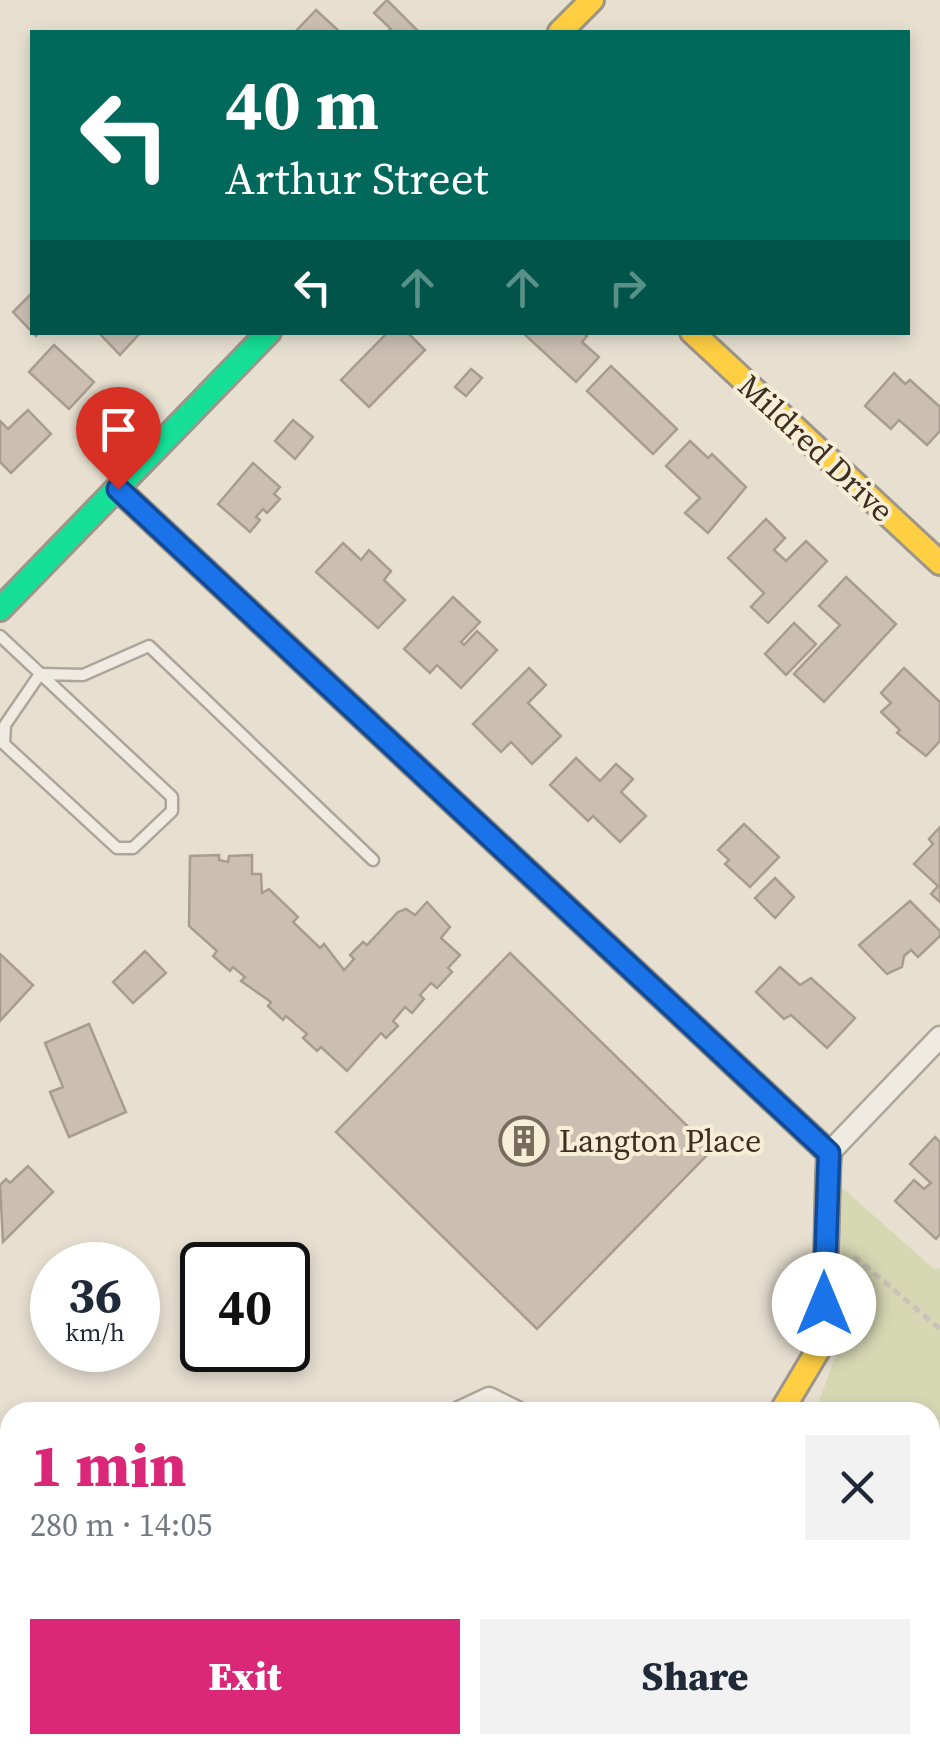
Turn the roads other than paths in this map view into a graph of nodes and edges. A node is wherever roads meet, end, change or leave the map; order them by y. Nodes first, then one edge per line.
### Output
1 (592, 0) edge
2 (562, 30) edge
3 (266, 335) edge
4 (695, 335) edge
5 (118, 489) junction
6 (940, 563) edge
7 (0, 609) edge
8 (0, 636) edge
9 (40, 674) junction
10 (373, 860) dead end
11 (940, 1038) edge
12 (829, 1153) junction
13 (787, 1402) edge

1 - 2 street
3 - 5 street
4 - 6 street, Mildred Drive
5 - 7 street
5 - 12 street
8 - 9 lane
9 - 9 lane
9 - 10 lane
11 - 12 street
12 - 13 street

